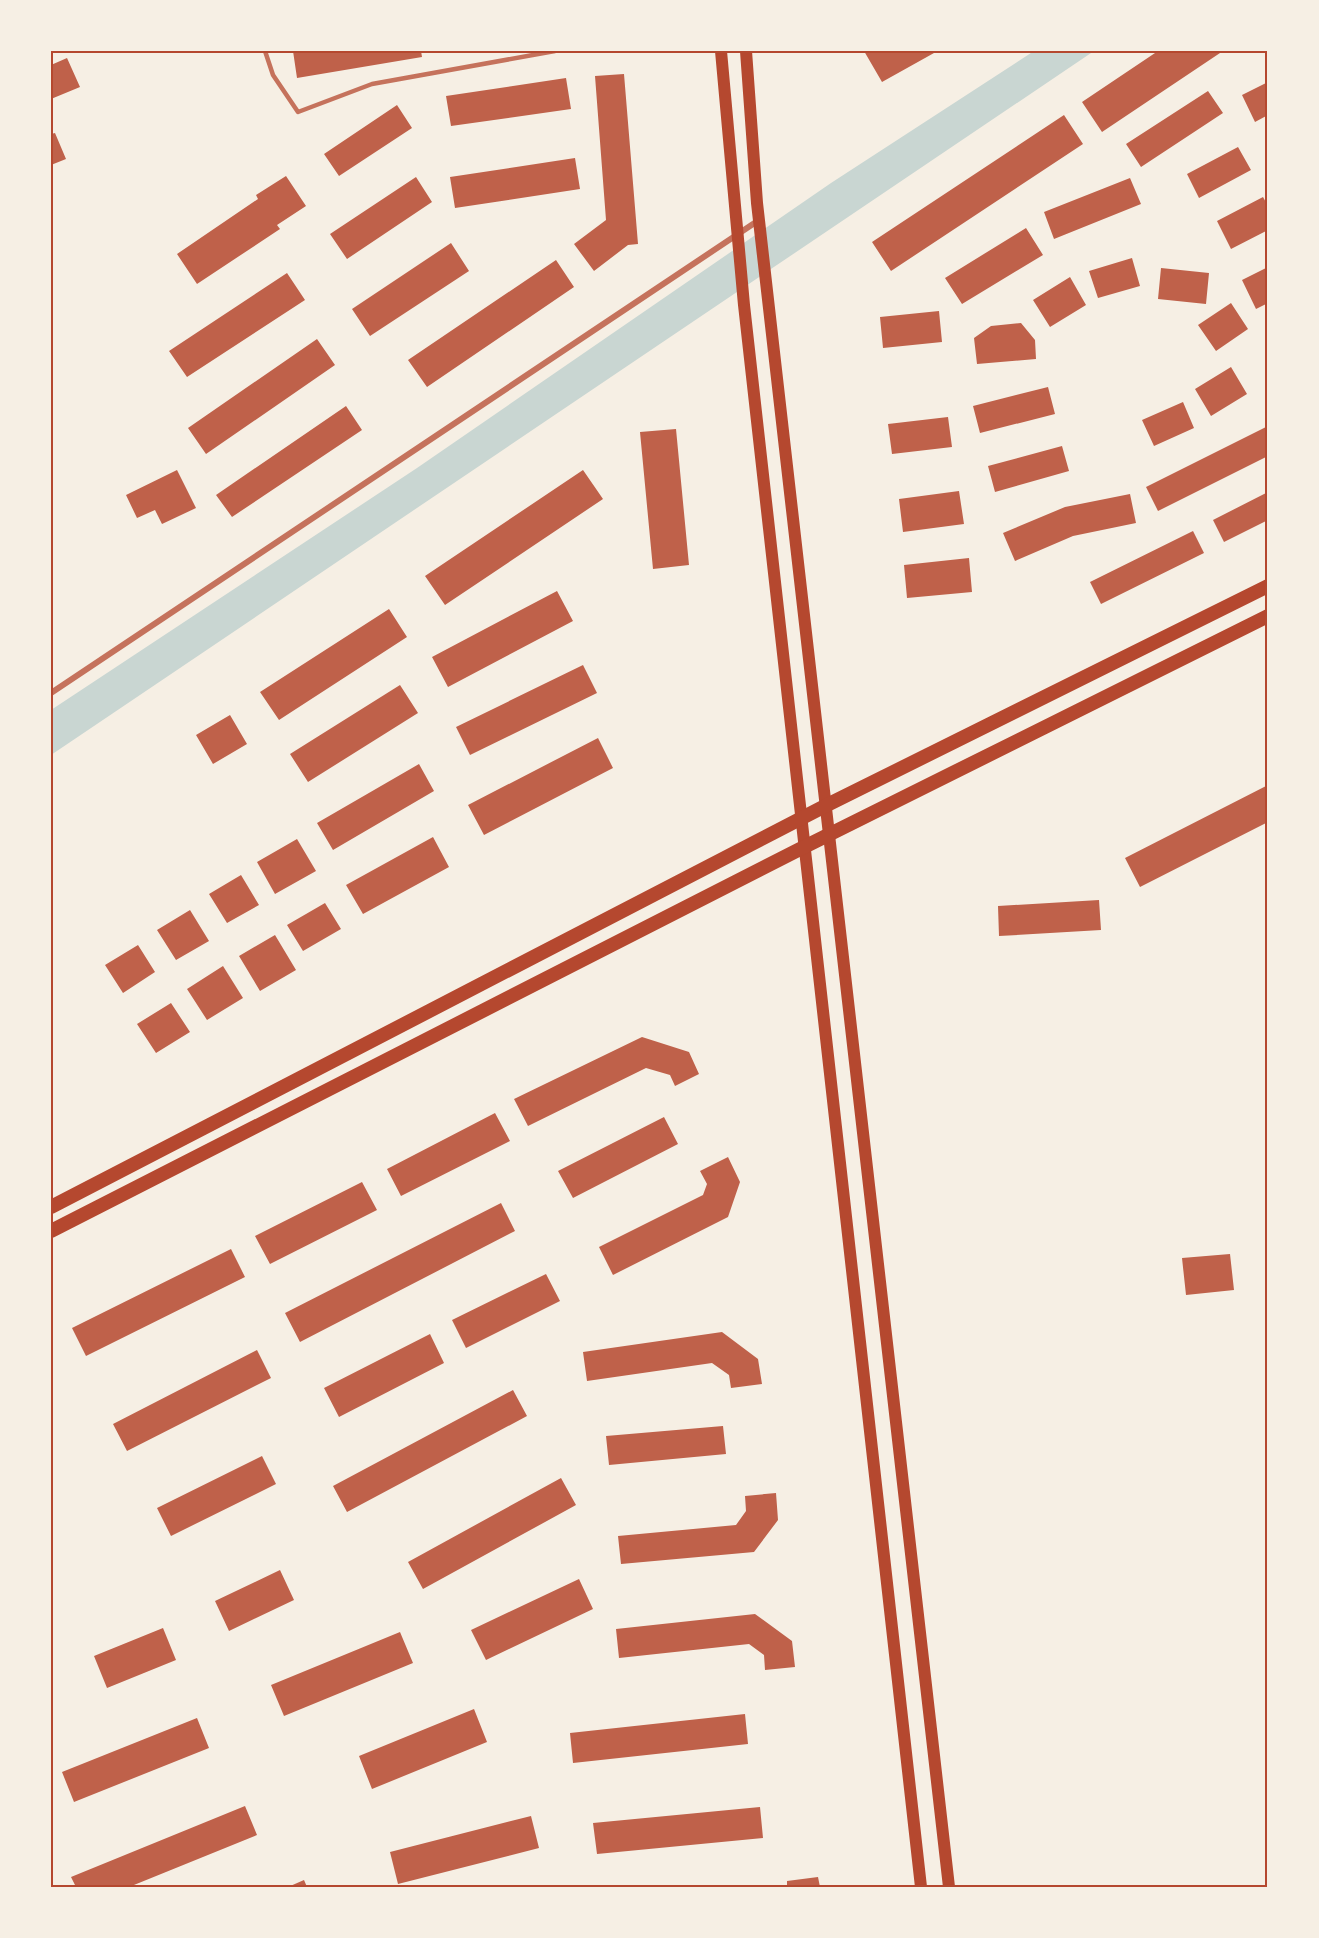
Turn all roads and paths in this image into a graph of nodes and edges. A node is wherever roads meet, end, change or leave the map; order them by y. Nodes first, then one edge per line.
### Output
1 (264, 51) edge
2 (555, 51) edge
3 (721, 51) edge
4 (746, 51) edge
5 (759, 220) junction
6 (1268, 586) edge
7 (1268, 616) edge
8 (51, 693) edge
9 (827, 805) junction
10 (803, 818) junction
11 (830, 834) junction
12 (806, 846) junction
13 (51, 1207) edge
14 (51, 1231) edge
15 (921, 1887) edge
16 (949, 1887) edge

1 - 2 lane
3 - 10 main road
4 - 5 main road
5 - 8 street
5 - 9 main road
6 - 9 main road
7 - 11 main road
9 - 10 main road
9 - 11 main road
10 - 12 main road
10 - 13 main road
11 - 12 main road
11 - 16 main road
12 - 14 main road
12 - 15 main road

